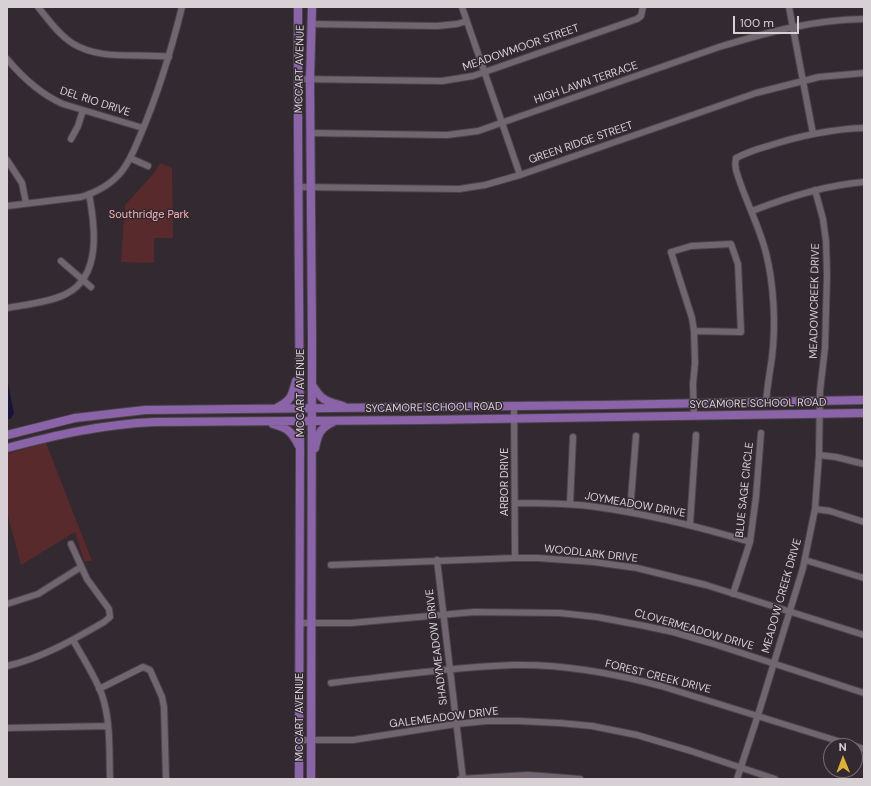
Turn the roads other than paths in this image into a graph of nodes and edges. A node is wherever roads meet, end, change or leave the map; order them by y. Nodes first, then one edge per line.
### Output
1 (38, 7) edge
2 (182, 7) edge
3 (298, 7) edge
4 (312, 7) edge
5 (462, 7) edge
6 (643, 7) edge
7 (789, 7) edge
8 (864, 19) edge
9 (467, 21) junction
10 (311, 24) junction
11 (792, 27) junction
12 (169, 57) junction
13 (7, 59) edge
14 (484, 71) junction
15 (864, 73) edge
16 (298, 79) junction
17 (310, 80) junction
18 (803, 81) junction
19 (83, 110) junction
20 (502, 123) junction
21 (143, 128) junction
22 (864, 128) edge
23 (310, 133) junction
24 (813, 134) junction
25 (71, 139) dead end
26 (130, 158) junction
27 (7, 160) edge
28 (148, 166) dead end
29 (520, 175) junction
30 (864, 182) edge
31 (298, 188) junction
32 (310, 188) junction
33 (815, 190) junction
34 (89, 194) junction
35 (26, 203) junction
36 (7, 206) edge
37 (752, 211) junction
38 (298, 255) junction
39 (60, 261) dead end
40 (298, 276) junction
41 (311, 276) junction
42 (83, 280) junction
43 (91, 288) dead end
44 (311, 300) junction
45 (7, 308) edge
46 (694, 331) junction
47 (299, 368) junction
48 (312, 385) junction
49 (864, 400) edge
50 (819, 401) junction
51 (766, 403) junction
52 (694, 404) junction
53 (591, 405) junction
54 (514, 406) junction
55 (423, 407) junction
56 (277, 408) junction
57 (299, 408) junction
58 (352, 408) junction
59 (203, 409) junction
60 (311, 409) junction
61 (864, 413) edge
62 (819, 414) junction
63 (694, 416) junction
64 (591, 417) junction
65 (75, 418) junction
66 (514, 418) junction
67 (337, 420) junction
68 (423, 420) junction
69 (202, 421) junction
70 (260, 421) junction
71 (299, 421) junction
72 (311, 421) junction
73 (77, 431) junction
74 (761, 433) dead end
75 (7, 435) edge
76 (696, 435) dead end
77 (636, 436) dead end
78 (573, 437) dead end
79 (300, 447) junction
80 (7, 448) edge
81 (819, 455) junction
82 (864, 464) edge
83 (311, 467) junction
84 (515, 502) junction
85 (570, 504) junction
86 (815, 509) junction
87 (630, 512) junction
88 (311, 517) junction
89 (299, 518) junction
90 (864, 522) edge
91 (690, 524) junction
92 (750, 542) junction
93 (71, 544) dead end
94 (515, 558) junction
95 (437, 560) junction
96 (805, 560) junction
97 (331, 565) dead end
98 (81, 567) junction
99 (864, 578) edge
100 (733, 594) junction
101 (7, 604) edge
102 (789, 612) junction
103 (443, 615) junction
104 (299, 623) junction
105 (311, 623) junction
106 (864, 636) edge
107 (73, 640) junction
108 (774, 664) junction
109 (7, 666) edge
110 (450, 670) junction
111 (331, 682) dead end
112 (99, 689) junction
113 (864, 693) edge
114 (758, 715) junction
115 (456, 724) junction
116 (108, 726) junction
117 (7, 728) edge
118 (830, 738) edge
119 (299, 740) junction
120 (311, 740) junction
121 (741, 768) junction
122 (110, 779) edge
123 (166, 779) edge
124 (299, 779) edge
125 (312, 779) edge
126 (462, 779) edge
127 (580, 779) edge
128 (737, 779) edge
129 (775, 779) edge

1 - 12 street
2 - 12 street
3 - 16 main road, MCCART AVENUE
4 - 10 main road, MCCART AVENUE
5 - 9 street
6 - 14 street, MEADOWMOOR STREET
7 - 11 street
8 - 11 street, HIGH LAWN TERRACE
9 - 10 street
9 - 14 street
10 - 17 main road, MCCART AVENUE
11 - 18 street
11 - 20 street, HIGH LAWN TERRACE
12 - 21 street
13 - 19 street, DEL RIO DRIVE
14 - 17 street, MEADOWMOOR STREET
14 - 20 street
15 - 18 street, GREEN RIDGE STREET
16 - 17 street, MEADOWMOOR STREET
16 - 31 main road, MCCART AVENUE
17 - 23 main road, MCCART AVENUE
18 - 24 street
18 - 29 street, GREEN RIDGE STREET
19 - 21 street, DEL RIO DRIVE
19 - 25 street
20 - 23 street, HIGH LAWN TERRACE
20 - 29 street
21 - 26 street
22 - 24 street
23 - 32 main road, MCCART AVENUE
24 - 37 street
26 - 28 street
26 - 34 street
27 - 35 street
29 - 32 street, GREEN RIDGE STREET
30 - 33 street
31 - 32 street, GREEN RIDGE STREET
31 - 38 main road, MCCART AVENUE
32 - 41 main road, MCCART AVENUE
33 - 37 street
33 - 50 street, MEADOWCREEK DRIVE
34 - 35 street
34 - 42 street
35 - 36 street
37 - 51 street
38 - 40 main road, MCCART AVENUE
38 - 41 main road
39 - 42 street
40 - 44 main road
40 - 47 main road, MCCART AVENUE
41 - 44 main road, MCCART AVENUE
42 - 43 street
42 - 45 street
44 - 48 main road, MCCART AVENUE
46 - 46 street
46 - 52 street
47 - 56 main road
47 - 57 main road, MCCART AVENUE
48 - 58 main road
48 - 60 main road, MCCART AVENUE
49 - 50 main road, SYCAMORE SCHOOL ROAD
50 - 51 main road, SYCAMORE SCHOOL ROAD
50 - 62 street, MEADOWCREEK DRIVE
51 - 52 main road, SYCAMORE SCHOOL ROAD
52 - 53 main road, SYCAMORE SCHOOL ROAD
52 - 63 street
53 - 54 main road, SYCAMORE SCHOOL ROAD
53 - 64 main road
54 - 55 main road, SYCAMORE SCHOOL ROAD
54 - 66 street, ARBOR DRIVE
55 - 58 main road, SYCAMORE SCHOOL ROAD
55 - 68 main road
56 - 57 main road, SYCAMORE SCHOOL ROAD
56 - 59 main road, SYCAMORE SCHOOL ROAD
57 - 60 main road, SYCAMORE SCHOOL ROAD
57 - 71 main road, MCCART AVENUE
58 - 60 main road, SYCAMORE SCHOOL ROAD
59 - 65 main road, SYCAMORE SCHOOL ROAD
59 - 69 main road
60 - 72 main road, MCCART AVENUE
61 - 62 main road, SYCAMORE SCHOOL ROAD
62 - 63 main road, SYCAMORE SCHOOL ROAD
62 - 81 street, MEADOW CREEK DRIVE
63 - 64 main road, SYCAMORE SCHOOL ROAD
64 - 66 main road, SYCAMORE SCHOOL ROAD
65 - 73 main road
65 - 75 main road, SYCAMORE SCHOOL ROAD
66 - 68 main road, SYCAMORE SCHOOL ROAD
66 - 84 street, ARBOR DRIVE
67 - 68 main road, SYCAMORE SCHOOL ROAD
67 - 72 main road, SYCAMORE SCHOOL ROAD
67 - 83 main road
69 - 70 main road, SYCAMORE SCHOOL ROAD
69 - 73 main road, SYCAMORE SCHOOL ROAD
70 - 71 main road, SYCAMORE SCHOOL ROAD
70 - 79 main road
71 - 72 main road, SYCAMORE SCHOOL ROAD
71 - 79 main road, MCCART AVENUE
72 - 83 main road, MCCART AVENUE
73 - 80 main road, SYCAMORE SCHOOL ROAD
74 - 92 street, BLUE SAGE CIRCLE
76 - 91 street
77 - 87 street
78 - 85 street
79 - 89 main road, MCCART AVENUE
81 - 82 street
81 - 86 street, MEADOW CREEK DRIVE
83 - 88 main road, MCCART AVENUE
84 - 85 street, JOYMEADOW DRIVE
84 - 94 street, ARBOR DRIVE
85 - 87 street, JOYMEADOW DRIVE
86 - 90 street
86 - 96 street, MEADOW CREEK DRIVE
87 - 91 street, JOYMEADOW DRIVE
88 - 89 main road
88 - 105 main road, MCCART AVENUE
89 - 104 main road, MCCART AVENUE
91 - 92 street, JOYMEADOW DRIVE
92 - 100 street, BLUE SAGE CIRCLE
93 - 98 street
94 - 95 street, WOODLARK DRIVE
94 - 100 street, WOODLARK DRIVE
95 - 97 street, WOODLARK DRIVE
95 - 103 street, SHADYMEADOW DRIVE
96 - 99 street
96 - 102 street, MEADOW CREEK DRIVE
98 - 101 street
98 - 107 street
100 - 102 street, WOODLARK DRIVE
102 - 106 street, WOODLARK DRIVE
102 - 108 street, MEADOW CREEK DRIVE
103 - 105 street, CLOVERMEADOW DRIVE
103 - 108 street, CLOVERMEADOW DRIVE
103 - 110 street, SHADYMEADOW DRIVE
104 - 105 street, CLOVERMEADOW DRIVE
104 - 119 main road, MCCART AVENUE
105 - 120 main road, MCCART AVENUE
107 - 109 street
107 - 112 street
108 - 113 street, CLOVERMEADOW DRIVE
108 - 114 street, MEADOW CREEK DRIVE
110 - 111 street, FOREST CREEK DRIVE
110 - 114 street, FOREST CREEK DRIVE
110 - 115 street, SHADYMEADOW DRIVE
112 - 116 street
112 - 123 street
114 - 118 street, FOREST CREEK DRIVE
114 - 121 street, MEADOW CREEK DRIVE
115 - 120 street, GALEMEADOW DRIVE
115 - 121 street, GALEMEADOW DRIVE
115 - 126 street, SHADYMEADOW DRIVE
116 - 117 street
116 - 122 street
119 - 120 street, GALEMEADOW DRIVE
119 - 124 main road, MCCART AVENUE
120 - 125 main road, MCCART AVENUE
121 - 128 street, MEADOW CREEK DRIVE
121 - 129 street, GALEMEADOW DRIVE
126 - 127 street

